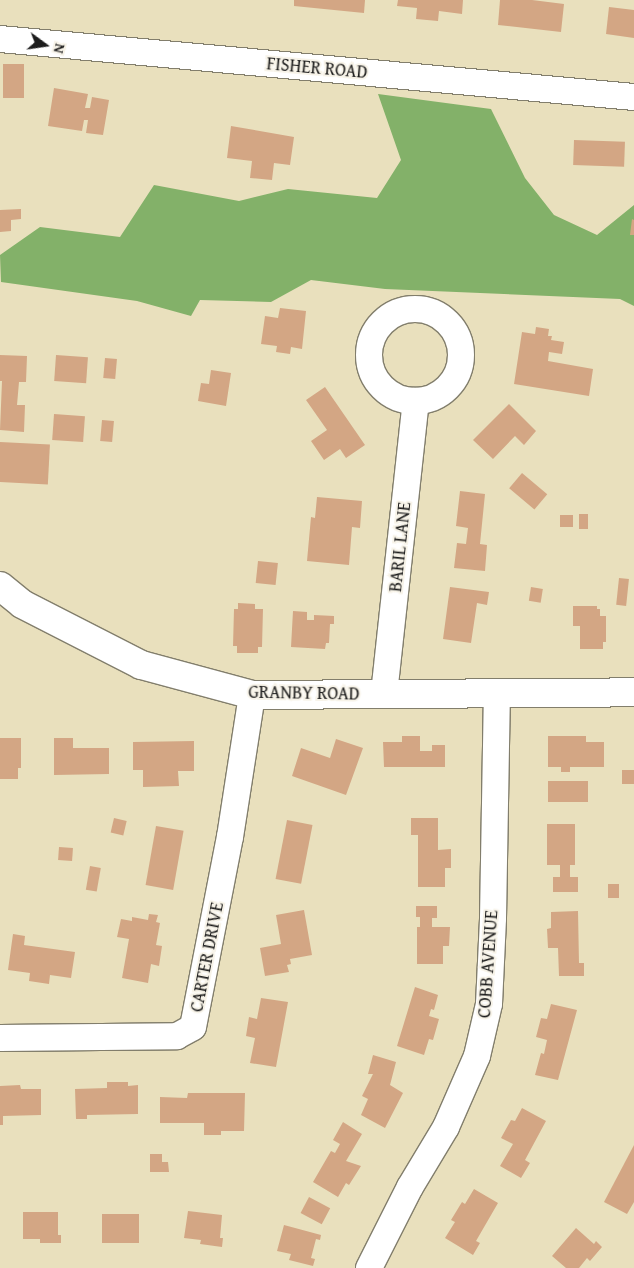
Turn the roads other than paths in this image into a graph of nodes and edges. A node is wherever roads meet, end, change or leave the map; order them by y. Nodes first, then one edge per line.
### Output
1 (0, 39) edge
2 (634, 97) edge
3 (416, 401) dead end
4 (1, 589) edge
5 (634, 692) edge
6 (497, 693) junction
7 (384, 694) junction
8 (252, 695) junction
9 (0, 1038) edge
10 (369, 1268) edge

1 - 2 street, FISHER ROAD
3 - 7 street, BARIL LANE
4 - 8 main road, GRANBY ROAD
5 - 6 main road, GRANBY ROAD
6 - 7 main road, GRANBY ROAD
6 - 10 street, COBB AVENUE
7 - 8 main road, GRANBY ROAD
8 - 9 street, CARTER DRIVE

